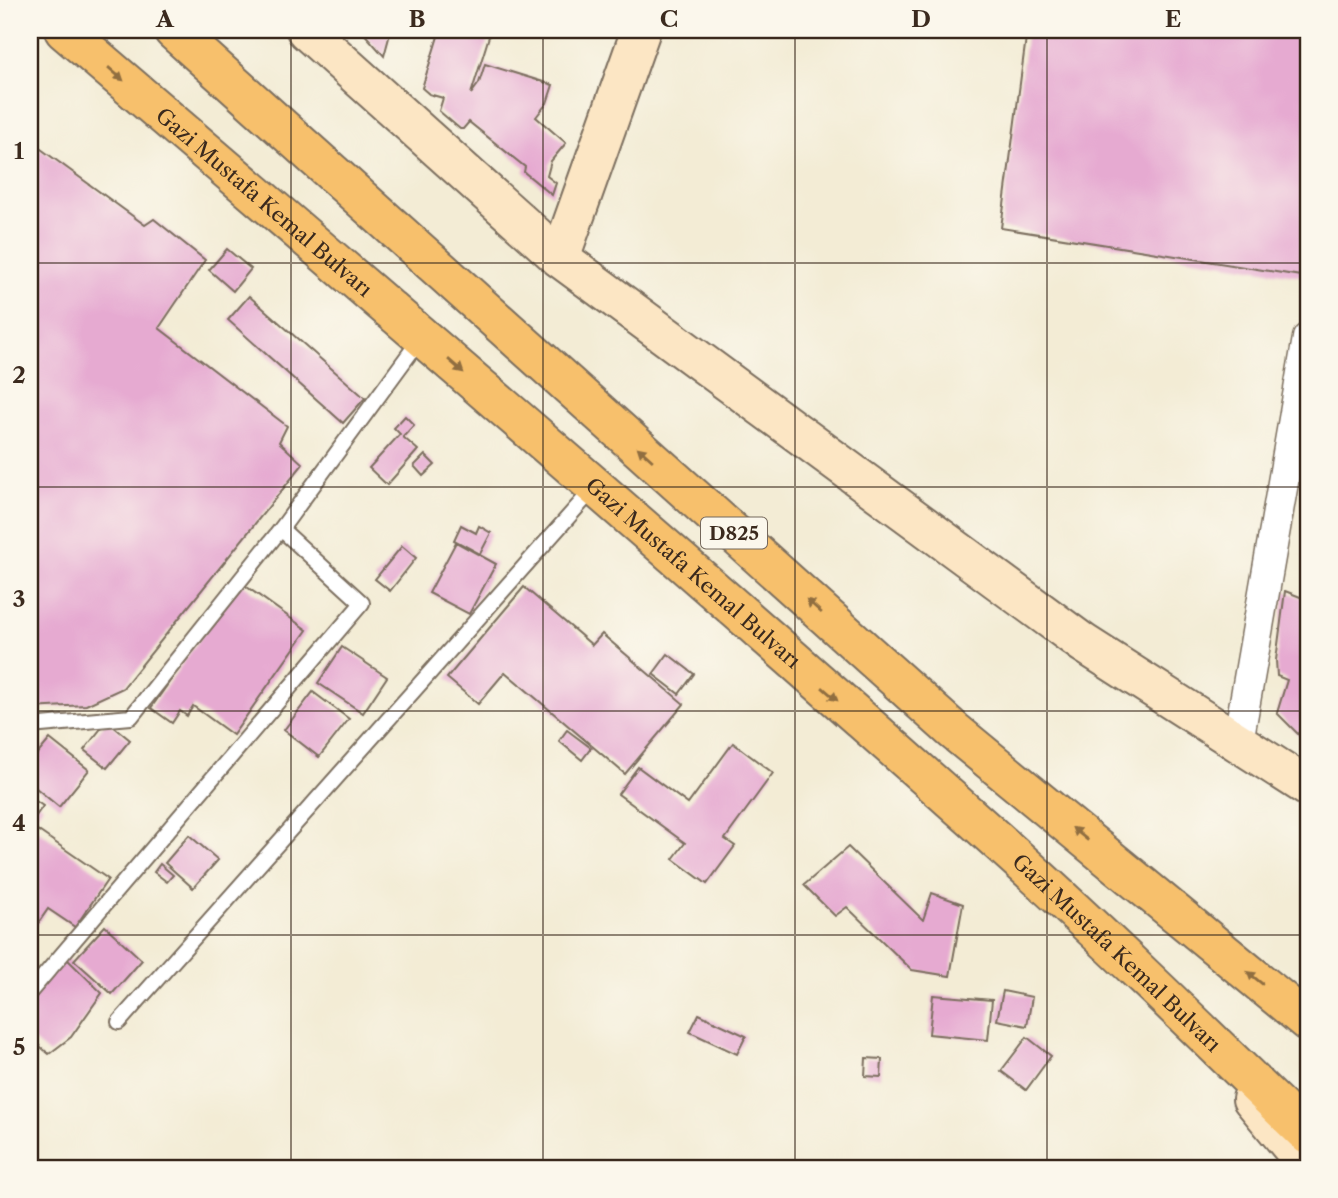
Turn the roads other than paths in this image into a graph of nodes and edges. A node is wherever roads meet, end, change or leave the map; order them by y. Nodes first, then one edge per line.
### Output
1 (64, 30) edge
2 (173, 30) edge
3 (641, 30) edge
4 (309, 31) edge
5 (560, 258) junction
6 (422, 337) junction
7 (1308, 338) edge
8 (595, 487) junction
9 (281, 529) junction
10 (30, 726) edge
11 (1238, 741) junction
12 (1308, 787) edge
13 (30, 992) edge
14 (1172, 1003) junction
15 (119, 1022) dead end
16 (1308, 1022) edge
17 (1308, 1135) edge
18 (1308, 1167) edge

1 -> 6 highway, Gazi Mustafa Kemal Bulvarı
16 -> 2 highway, D825
3 - 5 street
4 - 5 street
5 - 11 street
6 -> 8 highway, Gazi Mustafa Kemal Bulvarı
6 - 9 lane
7 - 11 street
8 -> 14 highway, Gazi Mustafa Kemal Bulvarı
8 - 15 lane
9 - 10 lane
9 - 13 lane
11 - 12 street
14 - 17 highway, Gazi Mustafa Kemal Bulvarı
14 - 18 street

